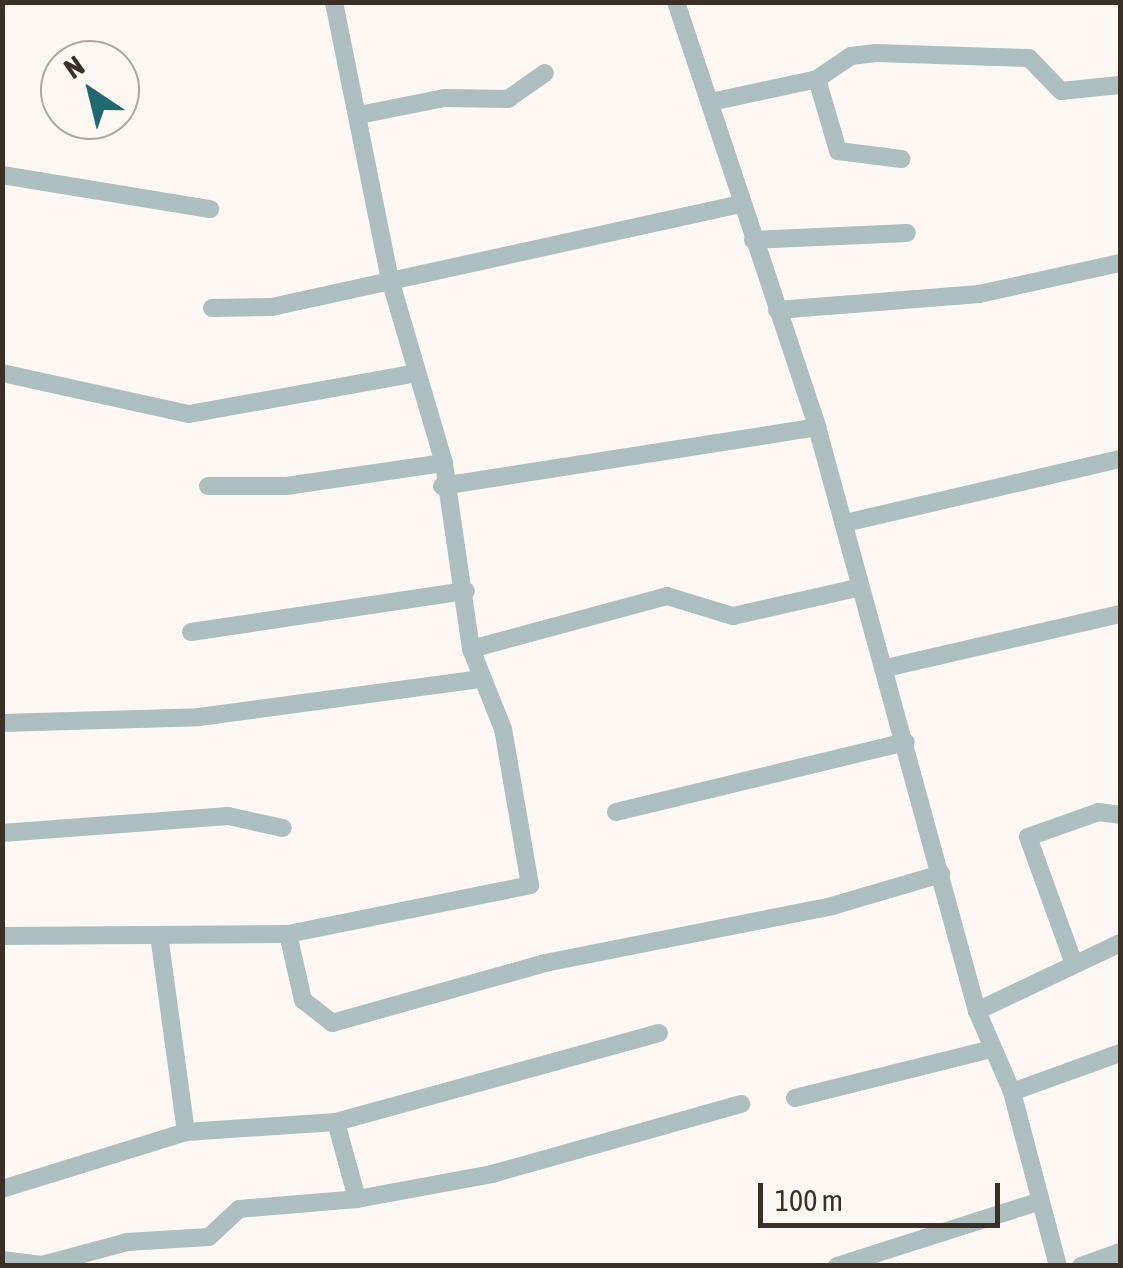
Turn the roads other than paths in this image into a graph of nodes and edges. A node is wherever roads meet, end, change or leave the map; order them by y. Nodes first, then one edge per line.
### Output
1 (334, 2) edge
2 (676, 2) edge
3 (545, 73) dead end
4 (817, 79) junction
5 (1120, 85) edge
6 (711, 102) junction
7 (359, 115) junction
8 (901, 160) dead end
9 (2, 176) edge
10 (742, 204) junction
11 (210, 209) dead end
12 (907, 233) dead end
13 (753, 240) junction
14 (1120, 262) edge
15 (390, 280) junction
16 (212, 308) dead end
17 (777, 310) junction
18 (2, 372) edge
19 (416, 373) junction
20 (817, 427) junction
21 (1120, 459) edge
22 (444, 463) junction
23 (208, 486) dead end
24 (442, 486) junction
25 (844, 523) junction
26 (857, 588) junction
27 (466, 591) junction
28 (1120, 614) edge
29 (191, 632) dead end
30 (471, 649) junction
31 (886, 668) junction
32 (479, 680) junction
33 (2, 723) edge
34 (906, 742) junction
35 (616, 812) dead end
36 (1120, 816) edge
37 (283, 828) dead end
38 (2, 833) edge
39 (941, 874) junction
40 (288, 934) junction
41 (159, 935) junction
42 (2, 936) edge
43 (1120, 943) edge
44 (1074, 964) junction
45 (977, 1010) junction
46 (659, 1033) dead end
47 (991, 1048) junction
48 (1120, 1053) edge
49 (1012, 1092) junction
50 (795, 1098) dead end
51 (741, 1104) dead end
52 (336, 1122) junction
53 (186, 1132) junction
54 (2, 1189) edge
55 (357, 1199) junction
56 (1038, 1202) junction
57 (1120, 1252) edge
58 (2, 1260) edge
59 (837, 1266) edge
60 (1058, 1266) edge
61 (1080, 1266) edge

1 - 7 street
2 - 6 street
3 - 7 street
4 - 5 street
4 - 6 street
4 - 8 street
6 - 10 street
7 - 15 street
9 - 11 street
10 - 13 street
10 - 15 street
12 - 13 street
13 - 17 street
14 - 17 street
15 - 16 street
15 - 19 street
17 - 20 street
18 - 19 street
19 - 22 street
20 - 24 street
20 - 25 street
21 - 25 street
22 - 23 street
22 - 24 street
24 - 27 street
25 - 26 street
26 - 30 street
26 - 31 street
27 - 29 street
27 - 30 street
28 - 31 street
30 - 32 street
31 - 34 street
32 - 33 street
32 - 40 street
34 - 35 street
34 - 39 street
36 - 44 street
37 - 38 street
39 - 40 street
39 - 45 street
40 - 41 street
41 - 42 street
41 - 53 street
43 - 44 street
44 - 45 street
45 - 47 street
46 - 52 street
47 - 49 street
47 - 50 street
48 - 49 street
49 - 56 street
51 - 55 street
52 - 53 street
52 - 55 street
53 - 54 street
55 - 58 street
56 - 59 street
56 - 60 street
57 - 61 street

